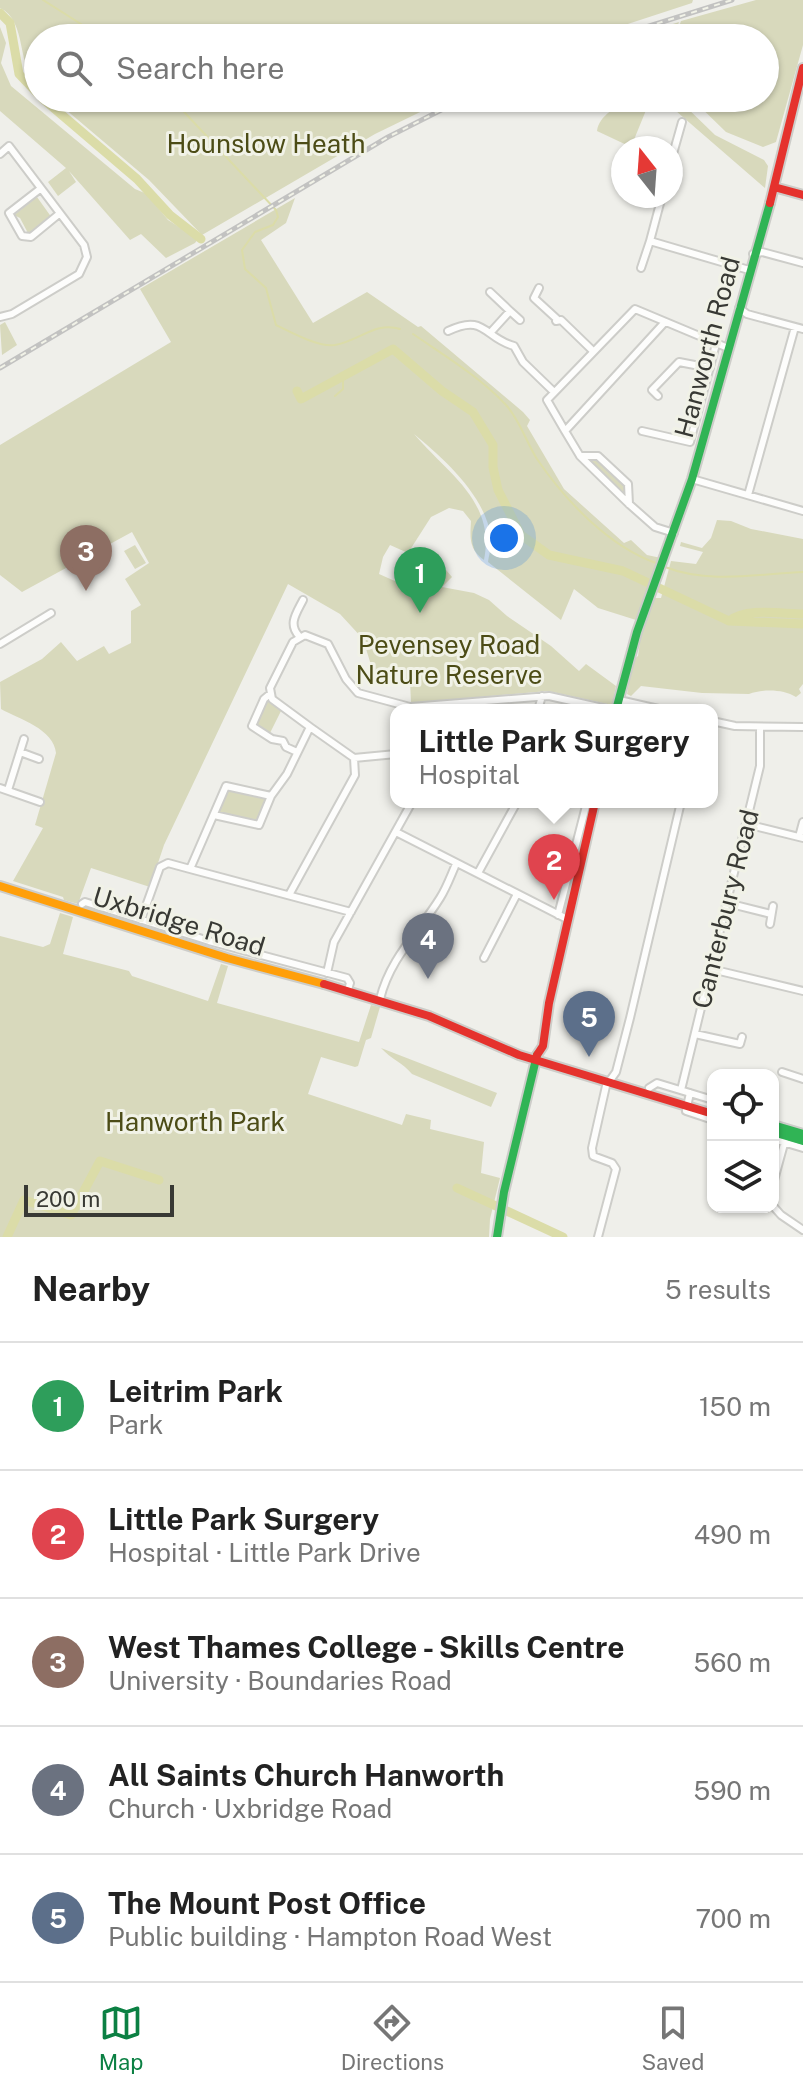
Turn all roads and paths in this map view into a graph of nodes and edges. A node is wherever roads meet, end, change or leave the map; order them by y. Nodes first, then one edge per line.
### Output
1 (803, 69) edge
2 (682, 122) dead end
3 (678, 136) edge
4 (0, 154) edge
5 (774, 187) junction
6 (40, 189) junction
7 (803, 195) edge
8 (659, 208) edge
9 (59, 214) junction
10 (650, 241) junction
11 (757, 250) junction
12 (803, 263) edge
13 (641, 268) dead end
14 (749, 270) junction
15 (539, 288) dead end
16 (490, 292) dead end
17 (510, 311) junction
18 (738, 312) junction
19 (0, 317) edge
20 (520, 320) dead end
21 (665, 322) junction
22 (795, 327) junction
23 (803, 329) edge
24 (448, 331) dead end
25 (491, 332) junction
26 (716, 344) junction
27 (728, 348) junction
28 (593, 351) junction
29 (710, 368) junction
30 (554, 392) junction
31 (658, 396) dead end
32 (565, 431) junction
33 (642, 431) dead end
34 (580, 456) junction
35 (692, 479) junction
36 (748, 495) junction
37 (803, 502) edge
38 (629, 504) junction
39 (802, 510) edge
40 (674, 533) junction
41 (303, 600) dead end
42 (51, 613) dead end
43 (299, 636) junction
44 (0, 644) edge
45 (270, 694) junction
46 (542, 696) junction
47 (394, 704) edge
48 (461, 704) edge
49 (540, 704) edge
50 (590, 704) edge
51 (615, 704) edge
52 (718, 722) edge
53 (310, 727) junction
54 (760, 727) junction
55 (803, 727) edge
56 (24, 739) dead end
57 (20, 752) junction
58 (297, 752) junction
59 (390, 755) edge
60 (354, 758) junction
61 (39, 759) dead end
62 (4, 789) edge
63 (271, 796) junction
64 (40, 802) dead end
65 (409, 808) edge
66 (514, 808) edge
67 (586, 808) edge
68 (593, 808) edge
69 (680, 808) edge
70 (214, 815) junction
71 (803, 822) edge
72 (746, 824) junction
73 (396, 832) junction
74 (801, 837) edge
75 (456, 864) junction
76 (190, 869) junction
77 (478, 873) junction
78 (0, 886) edge
79 (517, 894) junction
80 (289, 895) junction
81 (727, 903) junction
82 (82, 904) dead end
83 (351, 912) junction
84 (563, 917) junction
85 (141, 920) junction
86 (770, 924) dead end
87 (484, 958) dead end
88 (711, 969) junction
89 (327, 973) junction
90 (348, 990) junction
91 (803, 991) edge
92 (380, 999) junction
93 (695, 1034) junction
94 (739, 1054) dead end
95 (536, 1058) junction
96 (782, 1072) dead end
97 (803, 1079) edge
98 (610, 1080) junction
99 (649, 1088) junction
100 (681, 1090) junction
101 (688, 1099) junction
102 (707, 1100) edge
103 (707, 1106) edge
104 (707, 1113) edge
105 (779, 1130) edge
106 (779, 1134) edge
107 (803, 1134) edge
108 (786, 1136) junction
109 (779, 1138) edge
110 (803, 1141) edge
111 (803, 1148) edge
112 (779, 1162) edge
113 (779, 1213) edge
114 (803, 1230) edge
115 (497, 1237) edge
116 (598, 1237) edge

1 - 5 main road, Hanworth Road
2 - 3 street
4 - 6 street
5 - 7 main road
5 - 11 main road, Hanworth Road
6 - 9 street
6 - 9 street
8 - 10 street
9 - 19 street
10 - 13 street
10 - 14 street
11 - 12 street
11 - 14 main road, Hanworth Road
14 - 18 main road, Hanworth Road
15 - 28 street
16 - 17 street
17 - 20 street
17 - 25 street
18 - 22 street
18 - 27 main road, Hanworth Road
21 - 26 street
21 - 28 street
21 - 32 street
22 - 23 street
22 - 36 street
24 - 25 street
25 - 30 street
26 - 27 street
26 - 29 street, Hanworth Road
27 - 35 main road, Hanworth Road
28 - 30 street
29 - 31 street
29 - 33 street, Hanworth Road
30 - 32 street
32 - 34 street
34 - 38 street
34 - 38 street
35 - 36 street
35 - 40 main road, Hanworth Road
36 - 39 street
37 - 39 street
38 - 40 street
40 - 51 main road, Hanworth Road
41 - 43 street
42 - 44 street
43 - 45 street
43 - 47 street
45 - 53 street
45 - 58 street
46 - 48 street
46 - 49 street
46 - 50 street
52 - 54 street
53 - 58 street
53 - 60 street
54 - 55 street
54 - 72 street, Canterbury Road
56 - 57 street
57 - 61 street
57 - 62 street
58 - 63 street
59 - 60 street
60 - 80 street
62 - 64 street
63 - 70 street
63 - 70 street
65 - 73 street
66 - 77 street
67 - 84 street
68 - 84 main road
69 - 98 street
70 - 76 street
71 - 74 street
72 - 74 street
72 - 81 street, Canterbury Road
73 - 75 street
73 - 83 street
75 - 77 street
75 - 92 street
76 - 80 street
76 - 85 street
77 - 79 street
78 - 90 main road, Uxbridge Road
79 - 84 street
79 - 87 street
80 - 83 street
81 - 86 street
81 - 88 street, Canterbury Road
82 - 85 street, Uxbridge Road
83 - 89 street
84 - 95 main road
85 - 89 street, Uxbridge Road
88 - 91 street
88 - 93 street, Canterbury Road
89 - 90 street, Uxbridge Road
90 - 92 main road, Uxbridge Road
92 - 95 main road, Uxbridge Road
93 - 94 street
93 - 100 street, Canterbury Road
95 - 98 main road, Uxbridge Road
95 - 115 main road
96 - 97 street
98 - 99 main road
98 - 101 main road
98 - 116 street
99 - 100 street
99 - 101 main road
100 - 101 street
101 - 102 street
101 - 103 main road
101 - 104 main road
105 - 108 main road
106 - 108 main road
107 - 108 main road
108 - 109 street
108 - 110 main road
108 - 111 street
108 - 112 street
113 - 114 street

